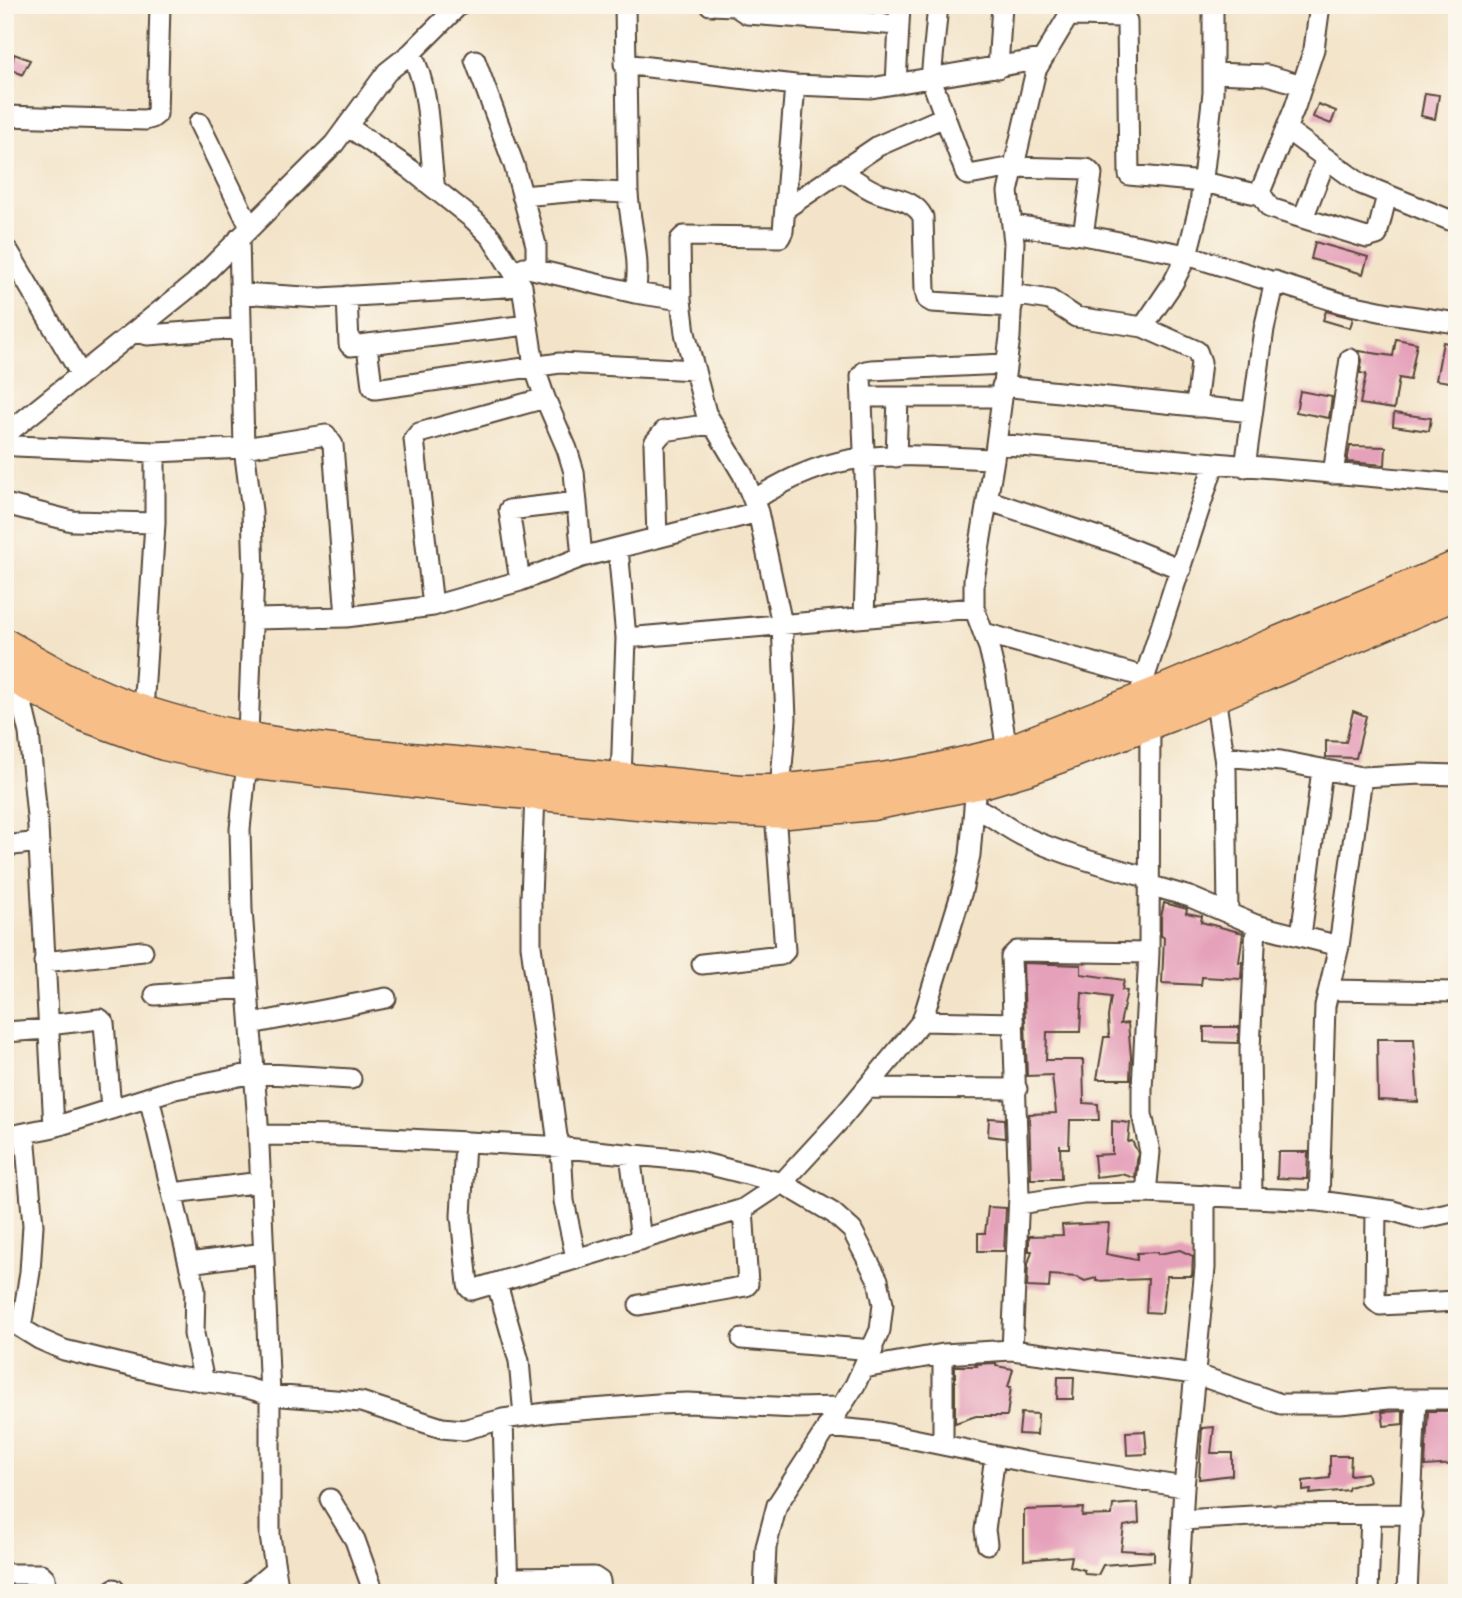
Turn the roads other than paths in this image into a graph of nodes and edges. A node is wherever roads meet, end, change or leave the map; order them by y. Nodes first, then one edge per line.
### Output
1 (160, 5) edge
2 (459, 5) edge
3 (625, 5) edge
4 (710, 5) edge
5 (900, 5) edge
6 (938, 5) edge
7 (1002, 5) edge
8 (1213, 5) edge
9 (1320, 5) edge
10 (742, 9) edge
11 (1072, 10) edge
12 (899, 25) junction
13 (411, 53) junction
14 (1042, 59) junction
15 (475, 60) dead end
16 (624, 64) junction
17 (998, 68) junction
18 (1213, 73) junction
19 (931, 79) junction
20 (896, 84) junction
21 (795, 85) junction
22 (1302, 85) junction
23 (5, 116) edge
24 (944, 117) junction
25 (199, 123) dead end
26 (347, 125) junction
27 (1286, 129) junction
28 (1326, 159) junction
29 (1013, 167) junction
30 (842, 172) junction
31 (1203, 182) junction
32 (435, 189) junction
33 (1260, 192) junction
34 (628, 193) junction
35 (1387, 195) junction
36 (522, 196) junction
37 (785, 209) junction
38 (1303, 218) junction
39 (1457, 223) edge
40 (1012, 225) junction
41 (245, 232) junction
42 (1083, 235) junction
43 (9, 252) dead end
44 (1187, 255) junction
45 (508, 264) junction
46 (536, 269) junction
47 (1275, 281) junction
48 (522, 286) junction
49 (240, 293) junction
50 (635, 293) junction
51 (347, 296) junction
52 (681, 300) junction
53 (1012, 300) junction
54 (1457, 323) edge
55 (527, 325) junction
56 (1143, 327) junction
57 (241, 328) junction
58 (135, 332) junction
59 (367, 346) junction
60 (1350, 359) dead end
61 (1005, 364) junction
62 (534, 366) junction
63 (695, 370) junction
64 (80, 373) junction
65 (1002, 392) junction
66 (544, 397) junction
67 (862, 397) junction
68 (898, 397) junction
69 (1196, 407) junction
70 (1252, 412) junction
71 (711, 424) junction
72 (5, 435) edge
73 (5, 442) edge
74 (244, 448) junction
75 (995, 451) junction
76 (155, 452) junction
77 (865, 457) junction
78 (896, 457) junction
79 (1214, 464) junction
80 (1245, 467) junction
81 (1333, 474) junction
82 (1457, 484) edge
83 (987, 500) junction
84 (577, 502) junction
85 (5, 504) edge
86 (756, 506) junction
87 (155, 523) junction
88 (657, 538) junction
89 (618, 548) junction
90 (582, 557) junction
91 (1457, 567) edge
92 (1181, 569) junction
93 (520, 581) junction
94 (1457, 593) edge
95 (433, 606) junction
96 (974, 608) junction
97 (346, 617) junction
98 (864, 617) junction
99 (254, 619) junction
100 (782, 624) junction
101 (984, 632) junction
102 (626, 638) junction
103 (5, 645) edge
104 (10, 675) edge
105 (1215, 696) junction
106 (1144, 700) junction
107 (142, 711) junction
108 (248, 751) junction
109 (1007, 752) junction
110 (1224, 756) junction
111 (1322, 769) junction
112 (1457, 775) edge
113 (1362, 777) junction
114 (621, 779) junction
115 (535, 794) junction
116 (975, 795) junction
117 (778, 801) junction
118 (39, 842) junction
119 (5, 846) edge
120 (1149, 882) junction
121 (1228, 912) junction
122 (1256, 925) junction
123 (1301, 936) junction
124 (1339, 946) junction
125 (143, 951) dead end
126 (1149, 953) junction
127 (44, 962) junction
128 (702, 964) dead end
129 (248, 988) junction
130 (1329, 990) junction
131 (1457, 992) edge
132 (155, 995) dead end
133 (386, 998) dead end
134 (922, 1021) junction
135 (1014, 1023) junction
136 (251, 1024) junction
137 (48, 1027) junction
138 (5, 1032) edge
139 (254, 1073) junction
140 (351, 1079) dead end
141 (868, 1087) junction
142 (1017, 1089) junction
143 (149, 1097) junction
144 (111, 1109) junction
145 (54, 1127) junction
146 (25, 1134) junction
147 (259, 1135) junction
148 (5, 1137) edge
149 (465, 1142) junction
150 (561, 1149) junction
151 (630, 1154) junction
152 (261, 1182) junction
153 (782, 1183) junction
154 (173, 1193) junction
155 (1146, 1193) junction
156 (1205, 1195) junction
157 (1252, 1198) junction
158 (1319, 1201) junction
159 (1019, 1204) junction
160 (743, 1209) junction
161 (1376, 1209) junction
162 (1457, 1211) edge
163 (641, 1240) junction
164 (264, 1253) junction
165 (576, 1258) junction
166 (189, 1263) junction
167 (498, 1283) junction
168 (1457, 1301) edge
169 (639, 1305) dead end
170 (13, 1323) edge
171 (742, 1339) dead end
172 (1012, 1350) junction
173 (943, 1354) junction
174 (868, 1359) junction
175 (1195, 1374) junction
176 (204, 1382) junction
177 (270, 1395) junction
178 (1416, 1399) junction
179 (1457, 1399) edge
180 (840, 1407) junction
181 (524, 1416) junction
182 (503, 1419) junction
183 (827, 1427) junction
184 (943, 1444) junction
185 (995, 1456) junction
186 (1184, 1487) junction
187 (330, 1499) dead end
188 (1412, 1514) junction
189 (1371, 1515) junction
190 (1182, 1520) junction
191 (987, 1544) dead end
192 (275, 1570) junction
193 (5, 1574) edge
194 (508, 1586) edge
195 (47, 1593) edge
196 (248, 1593) edge
197 (279, 1593) edge
198 (374, 1593) edge
199 (601, 1593) edge
200 (764, 1593) edge
201 (1178, 1593) edge
202 (1368, 1593) edge
203 (1407, 1593) edge

1 - 23 street
2 - 13 street
3 - 16 street
4 - 10 street
5 - 12 street
6 - 19 street
7 - 17 street
8 - 18 street
9 - 22 street
10 - 12 street
11 - 14 street
11 - 31 street
12 - 20 street
13 - 26 street
13 - 32 street
14 - 17 street
14 - 29 street
15 - 36 street
16 - 21 street
16 - 34 street
17 - 19 street
18 - 22 street
18 - 31 street
19 - 20 street
19 - 24 street
20 - 21 street
21 - 37 street
22 - 27 street
24 - 29 street
24 - 30 street
25 - 41 street
26 - 32 street
26 - 41 street
27 - 28 street
27 - 33 street
28 - 35 street
28 - 38 street
29 - 40 street
29 - 42 street
30 - 37 street
30 - 53 street
31 - 33 street
31 - 44 street
32 - 45 street
33 - 38 street
34 - 36 street
34 - 50 street
35 - 38 street
35 - 39 street
36 - 46 street
37 - 52 street
40 - 42 street
40 - 53 street
41 - 49 street
41 - 58 street
42 - 44 street
43 - 64 street
44 - 47 street
44 - 56 street
45 - 46 street
45 - 48 street
46 - 50 street
47 - 54 street
47 - 70 street
48 - 51 street
48 - 55 street
49 - 51 street
49 - 57 street
50 - 52 street
51 - 59 street
52 - 63 street
53 - 56 street
53 - 61 street
55 - 59 street
55 - 62 street
56 - 69 street
57 - 58 street
57 - 74 street
58 - 64 street
59 - 62 street
60 - 81 street
61 - 65 street
61 - 67 street
62 - 63 street
62 - 66 street
63 - 71 street
64 - 72 street
65 - 68 street
65 - 69 street
65 - 75 street
66 - 84 street
66 - 95 street
67 - 68 street
67 - 77 street
68 - 78 street
69 - 70 street
70 - 80 street
71 - 86 street
71 - 88 street
73 - 76 street
74 - 76 street
74 - 97 street
74 - 99 street
75 - 78 street
75 - 79 street
75 - 83 street
76 - 87 street
77 - 78 street
77 - 86 street
77 - 98 street
79 - 80 street
79 - 92 street
80 - 81 street
81 - 82 street
83 - 92 street
83 - 96 street
84 - 90 street
84 - 93 street
85 - 87 street
86 - 88 street
86 - 100 street
87 - 107 street
88 - 89 street
89 - 90 street
89 - 102 street
90 - 93 street
91 - 106 main road
92 - 106 street
93 - 95 street
94 - 105 main road
95 - 97 street
96 - 98 street
96 - 101 street
97 - 99 street
98 - 100 street
99 - 108 street
100 - 102 street
100 - 117 street
101 - 106 street
101 - 109 street
102 - 114 street
103 - 107 main road
104 - 108 main road
104 - 118 street
105 - 106 main road
105 - 110 street
106 - 109 main road
106 - 116 main road
106 - 120 street
107 - 108 main road
108 - 114 main road
108 - 115 main road
108 - 129 street
109 - 117 main road
110 - 111 street
110 - 121 street
111 - 113 street
111 - 123 street
112 - 113 street
113 - 124 street
114 - 117 main road
115 - 117 main road
115 - 150 street
116 - 117 main road
116 - 120 street
116 - 134 street
117 - 128 street
118 - 119 street
118 - 127 street
120 - 121 street
120 - 126 street
121 - 122 street
122 - 123 street
122 - 157 street
123 - 124 street
124 - 130 street
125 - 127 street
126 - 135 street
126 - 155 street
127 - 137 street
129 - 132 street
129 - 136 street
130 - 131 street
130 - 158 street
133 - 136 street
134 - 135 street
134 - 141 street
135 - 142 street
136 - 139 street
137 - 138 street
137 - 144 street
137 - 145 street
139 - 140 street
139 - 143 street
139 - 147 street
141 - 142 street
141 - 153 street
142 - 159 street
143 - 144 street
143 - 154 street
144 - 145 street
145 - 146 street
146 - 148 street
146 - 170 street
147 - 149 street
147 - 152 street
149 - 150 street
149 - 167 street
150 - 151 street
150 - 165 street
151 - 153 street
151 - 163 street
152 - 154 street
152 - 164 street
153 - 160 street
153 - 174 street
154 - 166 street
155 - 156 street
155 - 159 street
156 - 157 street
156 - 175 street
157 - 158 street
158 - 161 street
159 - 172 street
160 - 163 street
160 - 169 street
161 - 162 street
161 - 168 street
163 - 165 street
164 - 166 street
164 - 177 street
165 - 167 street
166 - 176 street
167 - 181 street
170 - 176 street
171 - 174 street
172 - 173 street
172 - 175 street
173 - 174 street
173 - 184 street
174 - 180 street
175 - 178 street
175 - 186 street
176 - 177 street
177 - 182 street
177 - 192 street
178 - 179 street
178 - 188 street
180 - 181 street
180 - 183 street
181 - 182 street
182 - 194 street
183 - 184 street
183 - 200 street
184 - 185 street
185 - 186 street
185 - 191 street
186 - 190 street
187 - 198 street
188 - 189 street
188 - 203 street
189 - 190 street
189 - 202 street
190 - 201 street
192 - 196 street
192 - 197 street
193 - 195 street
194 - 199 street

